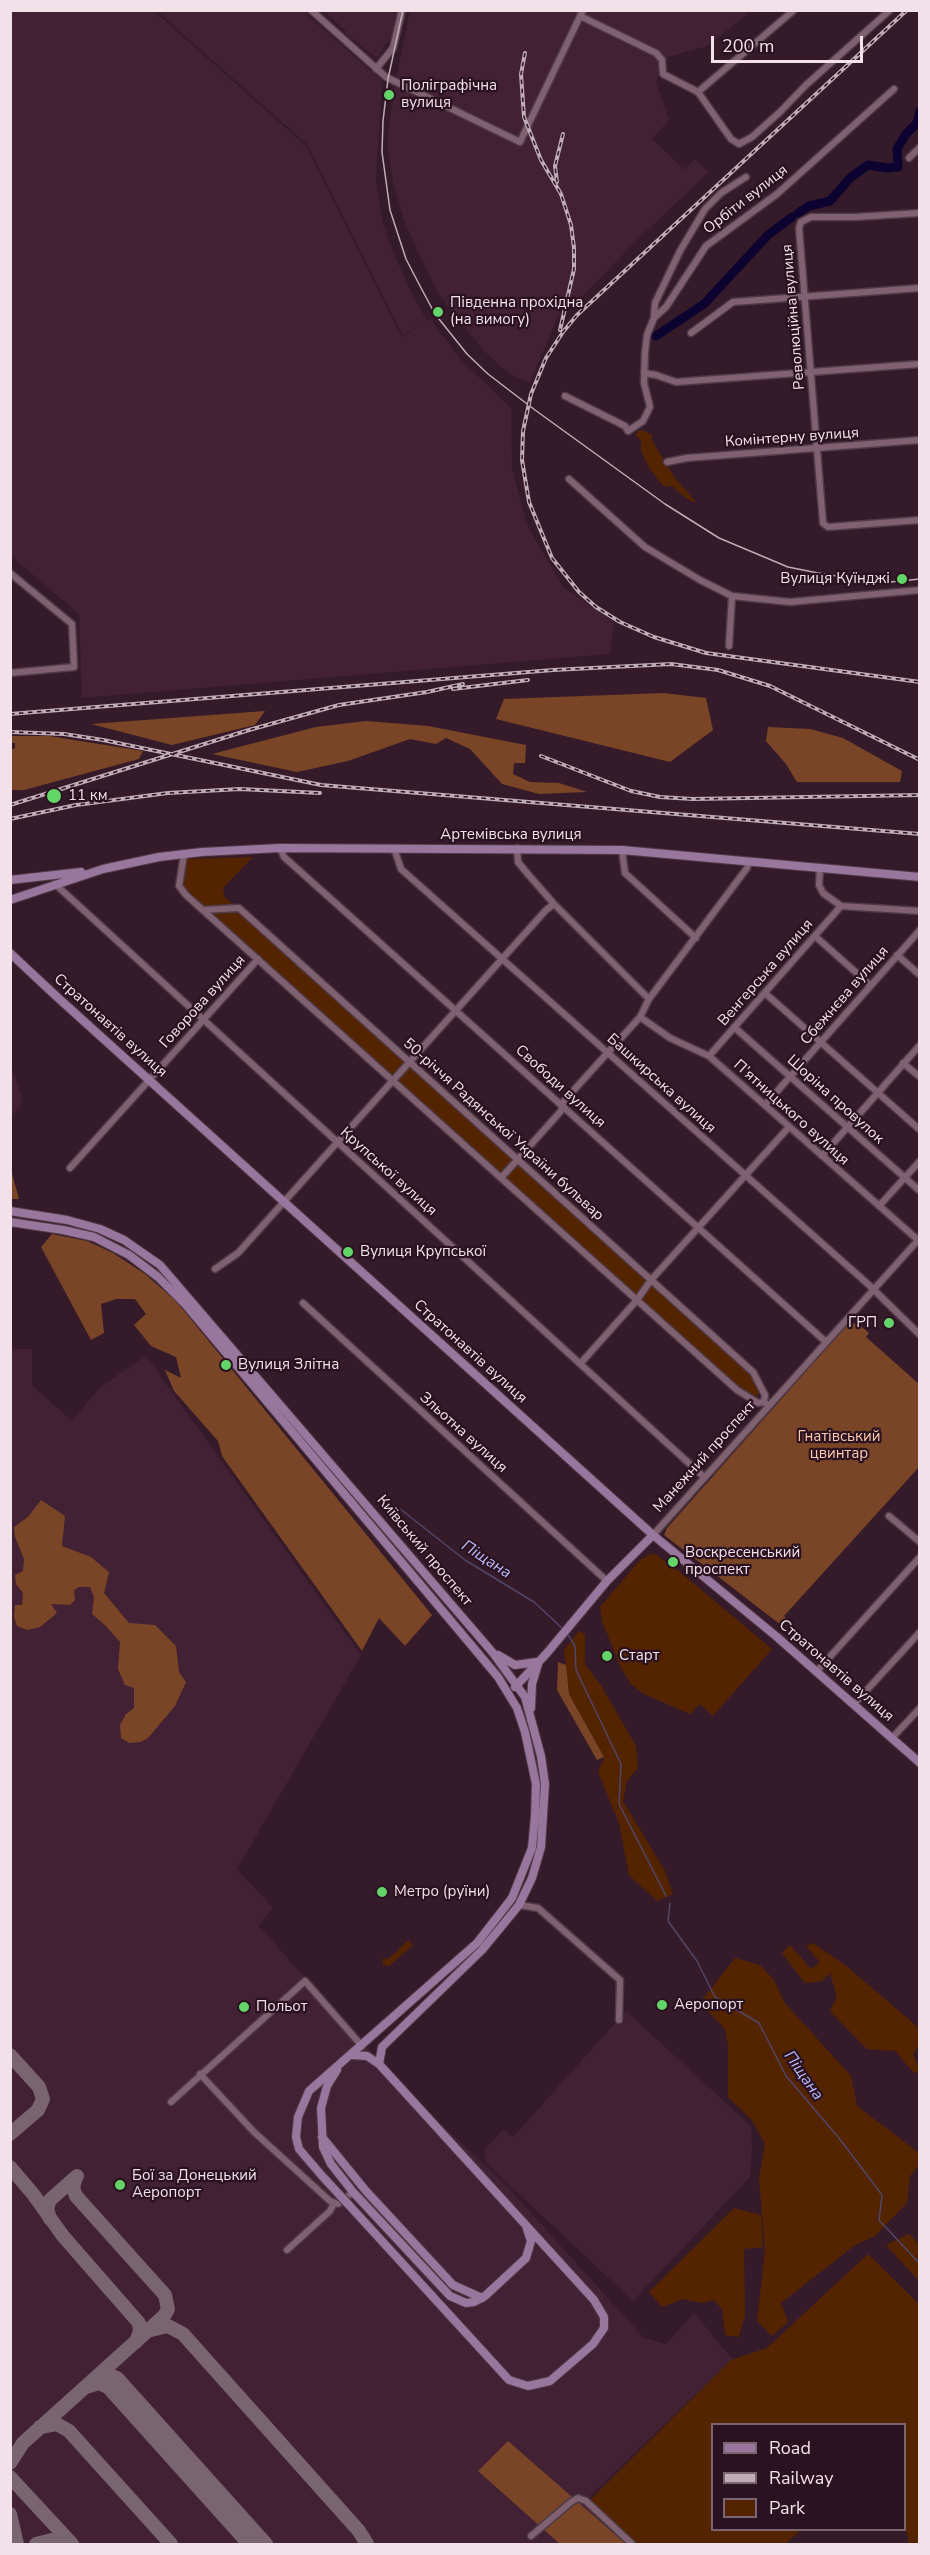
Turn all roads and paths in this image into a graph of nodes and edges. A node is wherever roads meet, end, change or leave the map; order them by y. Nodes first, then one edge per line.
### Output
1 (311, 10) edge
2 (402, 10) edge
3 (794, 10) edge
4 (890, 10) edge
5 (582, 14) edge
6 (376, 69) junction
7 (894, 89) dead end
8 (698, 92) junction
9 (920, 147) edge
10 (909, 158) dead end
11 (746, 177) dead end
12 (920, 213) edge
13 (920, 288) edge
14 (805, 297) junction
15 (654, 318) junction
16 (691, 333) dead end
17 (920, 364) edge
18 (644, 373) junction
19 (810, 373) junction
20 (565, 396) dead end
21 (920, 440) edge
22 (818, 448) junction
23 (667, 462) dead end
24 (569, 479) dead end
25 (920, 520) edge
26 (10, 573) edge
27 (920, 590) edge
28 (732, 596) junction
29 (729, 646) dead end
30 (10, 673) edge
31 (280, 848) junction
32 (394, 848) junction
33 (517, 848) junction
34 (622, 850) junction
35 (183, 854) junction
36 (749, 861) junction
37 (820, 867) junction
38 (104, 869) junction
39 (919, 879) edge
40 (10, 880) edge
41 (55, 884) junction
42 (10, 900) edge
43 (554, 904) junction
44 (841, 906) junction
45 (203, 910) junction
46 (920, 911) edge
47 (920, 930) edge
48 (815, 936) junction
49 (696, 938) junction
50 (10, 953) edge
51 (897, 955) junction
52 (10, 959) edge
53 (258, 959) junction
54 (503, 959) junction
55 (920, 975) edge
56 (870, 985) junction
57 (765, 993) junction
58 (56, 996) junction
59 (649, 999) junction
60 (457, 1010) junction
61 (640, 1017) junction
62 (204, 1020) junction
63 (734, 1027) junction
64 (820, 1042) junction
65 (920, 1045) edge
66 (608, 1053) junction
67 (709, 1056) junction
68 (410, 1063) junction
69 (903, 1063) junction
70 (790, 1076) junction
71 (920, 1077) edge
72 (149, 1081) junction
73 (393, 1081) junction
74 (878, 1093) junction
75 (562, 1105) junction
76 (765, 1105) junction
77 (789, 1127) junction
78 (848, 1127) junction
79 (920, 1130) edge
80 (338, 1143) junction
81 (822, 1156) junction
82 (517, 1160) junction
83 (920, 1161) edge
84 (70, 1168) dead end
85 (745, 1175) junction
86 (904, 1177) junction
87 (501, 1178) junction
88 (920, 1191) edge
89 (285, 1203) junction
90 (879, 1206) junction
91 (10, 1211) edge
92 (21, 1213) junction
93 (10, 1222) edge
94 (23, 1224) junction
95 (699, 1227) junction
96 (919, 1239) edge
97 (215, 1269) dead end
98 (651, 1280) junction
99 (874, 1290) junction
100 (637, 1300) junction
101 (303, 1303) dead end
102 (920, 1335) edge
103 (826, 1342) junction
104 (580, 1364) junction
105 (767, 1404) junction
106 (704, 1477) junction
107 (889, 1516) dead end
108 (653, 1535) junction
109 (920, 1542) edge
110 (920, 1557) edge
111 (607, 1581) junction
112 (920, 1632) edge
113 (493, 1653) junction
114 (538, 1662) junction
115 (817, 1671) junction
116 (517, 1685) junction
117 (509, 1691) junction
118 (854, 1704) junction
119 (920, 1708) edge
120 (530, 1714) junction
121 (892, 1738) junction
122 (542, 1756) junction
123 (531, 1759) junction
124 (920, 1763) edge
125 (519, 1905) junction
126 (619, 2020) dead end
127 (362, 2046) junction
128 (352, 2055) junction
129 (380, 2064) junction
130 (338, 2068) junction
131 (200, 2074) junction
132 (171, 2102) dead end
133 (321, 2136) junction
134 (353, 2192) junction
135 (334, 2203) junction
136 (526, 2225) junction
137 (287, 2250) dead end
138 (482, 2298) junction
139 (531, 2536) dead end
140 (632, 2544) edge

1 - 6 street
2 - 6 street
3 - 8 street
4 - 8 street
5 - 6 street
5 - 8 street
7 - 15 street, Орбіти вулиця
9 - 10 street
11 - 15 street
12 - 14 street, Революційна вулиця
13 - 14 street
14 - 16 street
14 - 19 street, Революційна вулиця
15 - 18 street
17 - 19 street
18 - 19 street
18 - 20 street
19 - 22 street, Революційна вулиця
21 - 22 street, Комінтерну вулиця
22 - 23 street, Комінтерну вулиця
22 - 25 street, Революційна вулиця
24 - 28 street
26 - 30 street
27 - 28 street
28 - 29 street
31 - 32 main road, Артемівська вулиця
31 - 35 main road, Артемівська вулиця
31 - 60 street, Свободи вулиця
32 - 33 main road, Артемівська вулиця
32 - 54 street, Башкирська вулиця
33 - 34 main road, Артемівська вулиця
33 - 43 street
34 - 36 main road, Артемівська вулиця
34 - 49 street
35 - 38 main road, Артемівська вулиця
35 - 45 street
36 - 37 main road, Артемівська вулиця
36 - 49 street
37 - 39 main road, Артемівська вулиця
37 - 44 street
38 - 40 main road, Артемівська вулиця
38 - 41 main road, Артемівська вулиця
41 - 42 main road, Артемівська вулиця
41 - 62 street, Крупської вулиця
43 - 54 street
43 - 59 street
44 - 46 street
44 - 48 street, Венгерська вулиця
45 - 53 street
45 - 68 street, 50-річчя Радянської України бульвар
47 - 51 street, Сбежнєва вулиця
48 - 56 street
48 - 57 street, Венгерська вулиця
49 - 59 street
50 - 58 main road, Стратонавтів вулиця
51 - 55 street
51 - 56 street, Сбежнєва вулиця
52 - 58 main road
53 - 62 street, Говорова вулиця
53 - 73 street
54 - 60 street
54 - 66 street, Башкирська вулиця
56 - 64 street, Сбежнєва вулиця
57 - 63 street, Венгерська вулиця
57 - 64 street
58 - 72 main road, Стратонавтів вулиця
59 - 61 street
60 - 68 street
60 - 75 street, Свободи вулиця
61 - 66 street
61 - 67 street, П’ятницького вулиця
62 - 72 street, Говорова вулиця
62 - 80 street, Крупської вулиця
63 - 67 street, Венгерська вулиця
63 - 70 street, Шоріна провулок
64 - 70 street, Сбежнєва вулиця
64 - 74 street
65 - 69 street
66 - 75 street
66 - 85 street, Башкирська вулиця
67 - 76 street, П’ятницького вулиця
68 - 73 street
68 - 82 street, 50-річчя Радянської України бульвар
69 - 71 street
69 - 74 street
70 - 76 street, Сбежнєва вулиця
70 - 78 street, Шоріна провулок
72 - 84 street, Говорова вулиця
72 - 89 main road, Стратонавтів вулиця
73 - 80 street
73 - 87 street
74 - 78 street
74 - 79 street
75 - 82 street
75 - 95 street, Свободи вулиця
76 - 77 street, П’ятницького вулиця
77 - 81 street, П’ятницького вулиця
77 - 85 street
78 - 81 street
78 - 86 street, Шоріна провулок
80 - 89 street
80 - 104 street, Крупської вулиця
81 - 90 street, П’ятницького вулиця
82 - 87 street
82 - 98 street, 50-річчя Радянської України бульвар
83 - 86 street
85 - 95 street
85 - 99 street, Башкирська вулиця
86 - 88 street, Шоріна провулок
86 - 90 street
87 - 100 street
89 - 97 street
89 - 108 main road, Стратонавтів вулиця
90 - 96 street, П’ятницького вулиця
91 - 92 main road, Київський проспект
92 - 94 main road
92 - 113 main road, Київський проспект
93 - 94 main road, Київський проспект
94 - 117 main road, Київський проспект
95 - 98 street
95 - 103 street, Свободи вулиця
96 - 99 street, Манежний проспект
98 - 100 street
98 - 105 street, 50-річчя Радянської України бульвар
99 - 102 street, Башкирська вулиця
99 - 103 street, Манежний проспект
100 - 104 street
100 - 105 street
101 - 111 street, Зльотна вулиця
103 - 105 street, Манежний проспект
104 - 106 street, Крупської вулиця
105 - 106 street, Манежний проспект
106 - 108 street, Манежний проспект
107 - 109 street
108 - 111 main road, Манежний проспект
108 - 115 main road, Стратонавтів вулиця
110 - 115 street
111 - 114 main road, Манежний проспект
112 - 118 street
113 - 114 main road
113 - 116 main road, Київський проспект
114 - 116 main road, Манежний проспект
114 - 120 main road
115 - 118 main road, Стратонавтів вулиця
116 - 117 main road, Манежний проспект
116 - 120 main road, Київський проспект
117 - 123 main road, Київський проспект
118 - 121 main road, Стратонавтів вулиця
119 - 121 street
120 - 122 main road, Київський проспект
121 - 124 main road, Стратонавтів вулиця
122 - 123 main road
122 - 125 main road, Київський проспект
123 - 127 main road, Київський проспект
125 - 126 street
125 - 129 main road, Київський проспект
127 - 128 main road, Київський проспект
127 - 131 street
128 - 129 main road
128 - 130 main road, Київський проспект
129 - 136 main road
130 - 133 main road
130 - 136 main road, bridge
131 - 132 street
131 - 135 street
133 - 134 main road
133 - 138 main road
134 - 135 street
134 - 138 main road
135 - 137 street
136 - 138 main road
139 - 140 street

